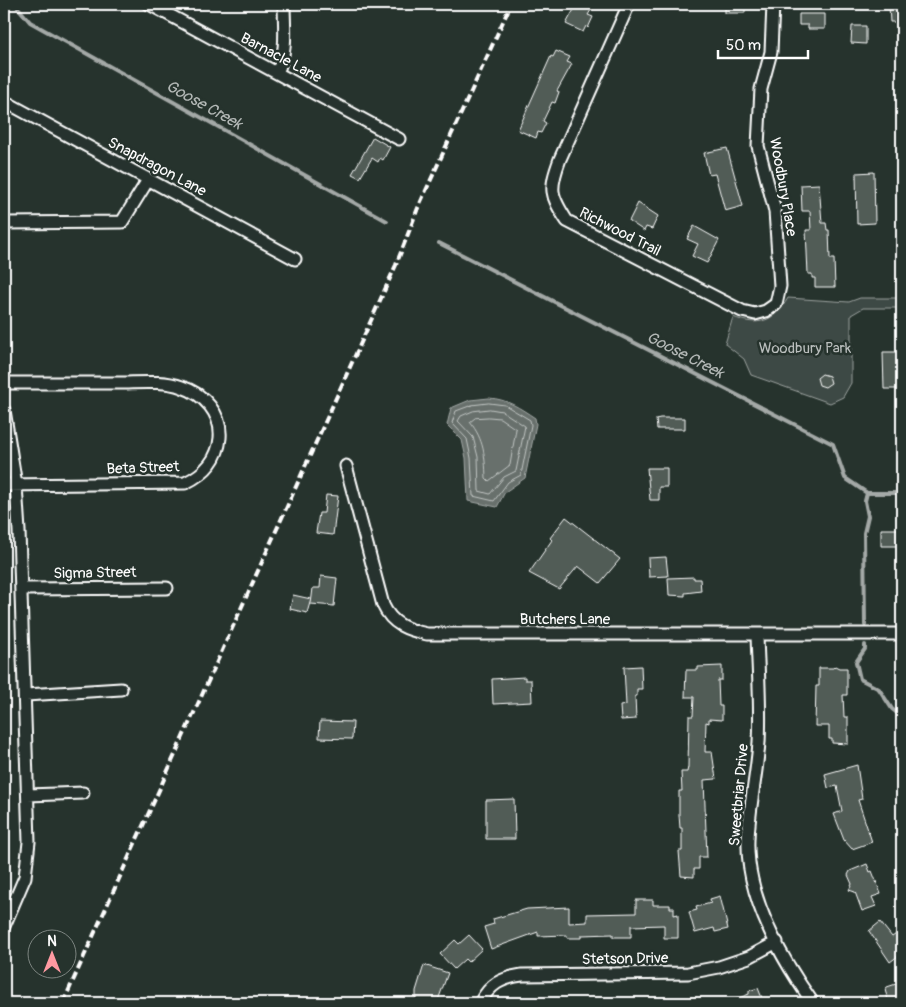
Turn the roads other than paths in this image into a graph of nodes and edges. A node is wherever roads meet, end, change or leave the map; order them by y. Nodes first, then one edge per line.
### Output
1 (149, 4) edge
2 (284, 4) edge
3 (629, 4) edge
4 (773, 4) edge
5 (277, 72) junction
6 (4, 101) edge
7 (399, 139) dead end
8 (148, 180) junction
9 (4, 223) edge
10 (295, 259) dead end
11 (766, 311) joint
12 (4, 383) edge
13 (4, 410) edge
14 (346, 466) dead end
15 (4, 485) edge
16 (16, 485) junction
17 (167, 588) dead end
18 (22, 589) junction
19 (902, 634) edge
20 (757, 635) junction
21 (121, 689) dead end
22 (26, 695) junction
23 (83, 793) dead end
24 (28, 795) junction
25 (4, 926) edge
26 (777, 942) junction
27 (480, 1003) edge
28 (813, 1003) edge

1 - 5 street, Barnacle Lane
2 - 5 street
3 - 11 street, Richwood Trail
4 - 11 street, Woodbury Place
5 - 7 street, Barnacle Lane
6 - 8 street, Snapdragon Lane
8 - 9 street
8 - 10 street, Snapdragon Lane
12 - 16 street, Beta Street
13 - 16 street
14 - 20 street, Butchers Lane
15 - 16 street, Beta Street
16 - 18 street
17 - 18 street, Sigma Street
18 - 22 street
19 - 20 street, Butchers Lane
20 - 26 street, Sweetbriar Drive
21 - 22 street
22 - 24 street
23 - 24 street
24 - 25 street
26 - 27 street, Stetson Drive
26 - 28 street, Sweetbriar Drive

